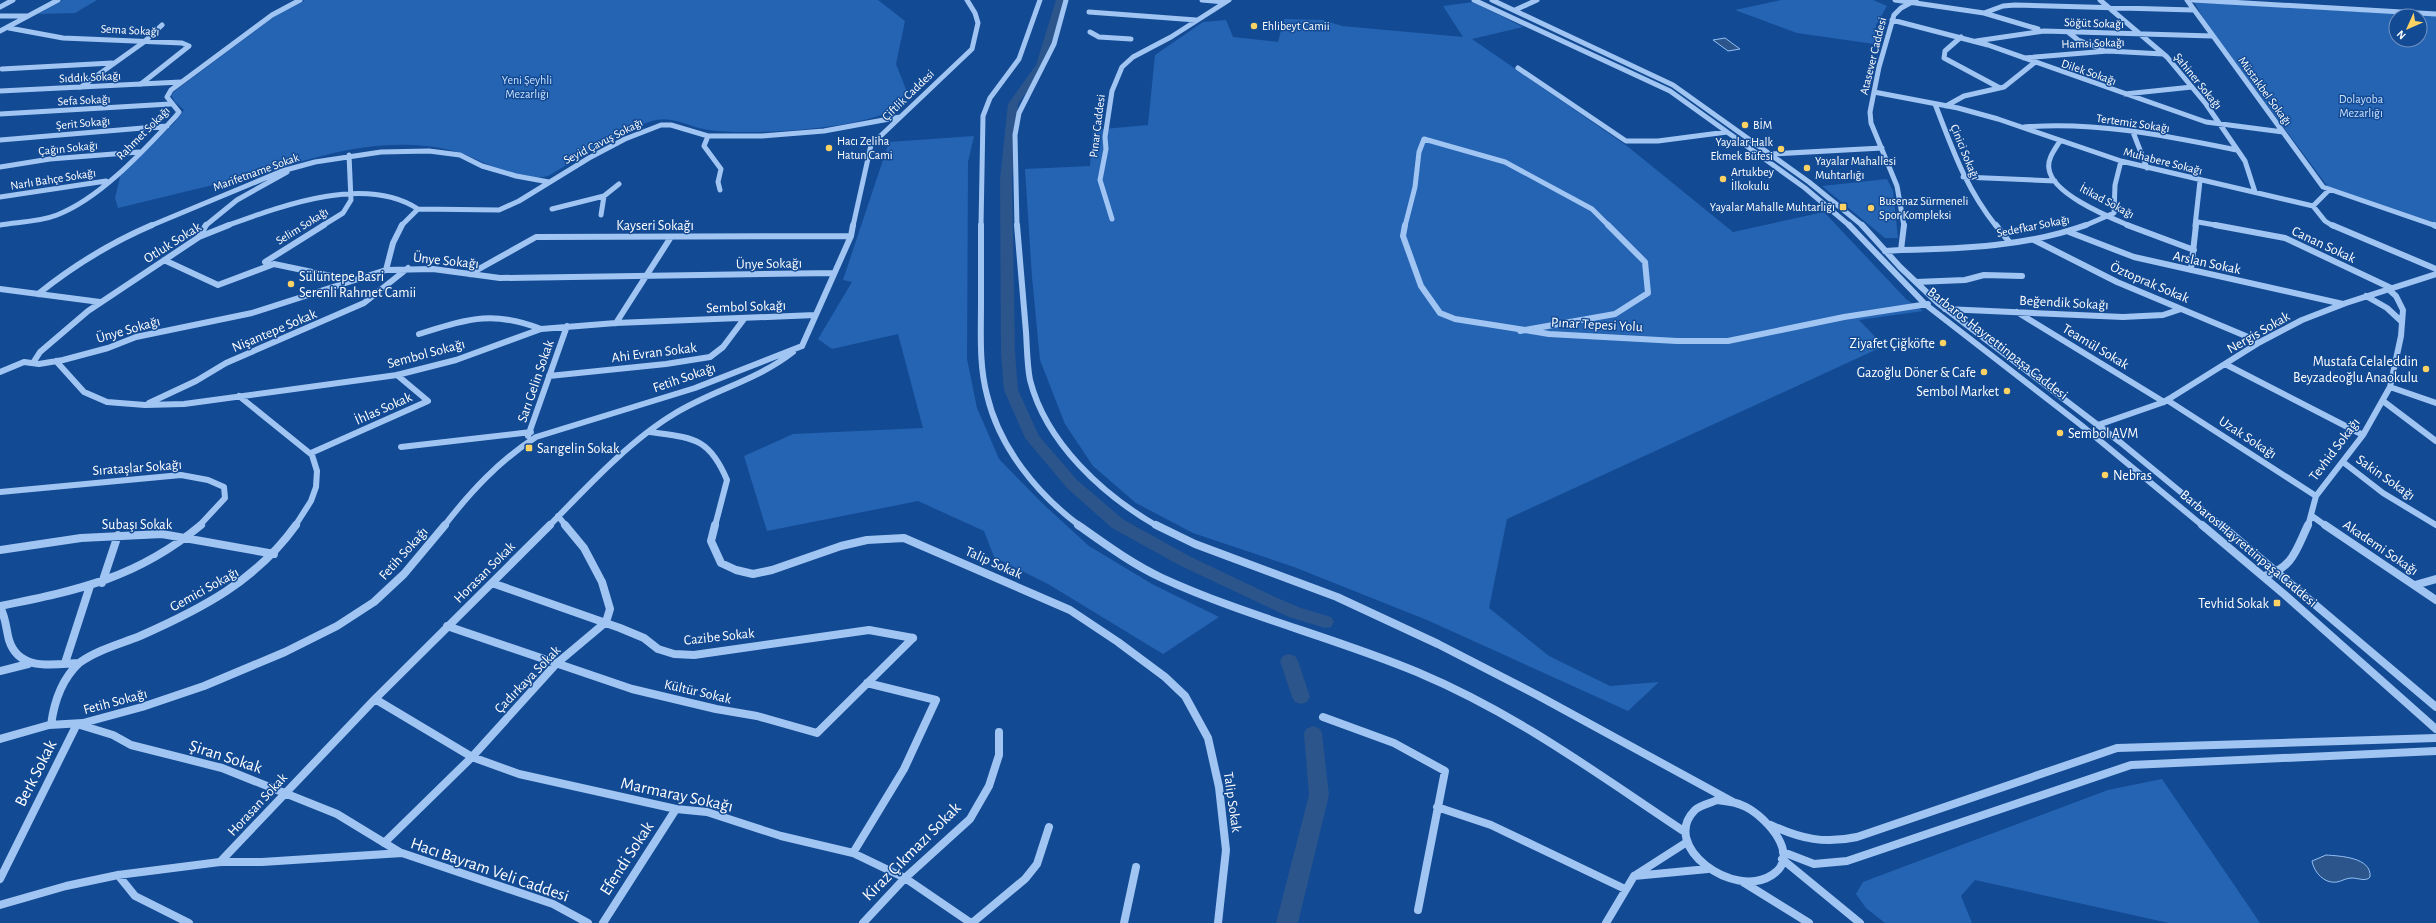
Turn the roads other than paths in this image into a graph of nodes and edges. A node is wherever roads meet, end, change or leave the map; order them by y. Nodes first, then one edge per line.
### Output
1 (13, 0) edge
2 (58, 0) edge
3 (300, 0) edge
4 (967, 0) edge
5 (1040, 0) edge
6 (1066, 0) edge
7 (1202, 0) edge
8 (1474, 0) edge
9 (1492, 0) edge
10 (1537, 0) edge
11 (1895, 0) edge
12 (1916, 0) edge
13 (2100, 0) edge
14 (2187, 0) edge
15 (2192, 0) edge
16 (1227, 1) edge
17 (1910, 3) junction
18 (0, 7) edge
19 (2112, 8) junction
20 (1515, 10) junction
21 (2193, 10) junction
22 (1089, 12) dead end
23 (1984, 13) junction
24 (2436, 14) edge
25 (0, 16) edge
26 (28, 16) junction
27 (1196, 20) junction
28 (1892, 20) junction
29 (162, 25) dead end
30 (9, 28) junction
31 (0, 31) edge
32 (2044, 31) junction
33 (1090, 32) dead end
34 (2068, 32) junction
35 (2140, 34) junction
36 (2212, 36) junction
37 (1961, 37) junction
38 (1131, 39) dead end
39 (1975, 41) junction
40 (144, 42) junction
41 (2108, 51) junction
42 (2163, 54) junction
43 (2024, 58) junction
44 (112, 63) junction
45 (2034, 63) junction
46 (1518, 68) dead end
47 (2, 69) dead end
48 (181, 82) junction
49 (141, 84) junction
50 (81, 87) junction
51 (2192, 87) junction
52 (2000, 88) junction
53 (0, 91) edge
54 (1874, 92) junction
55 (2122, 94) junction
56 (170, 104) junction
57 (1936, 104) junction
58 (1946, 106) junction
59 (0, 114) edge
60 (900, 117) junction
61 (2219, 124) junction
62 (167, 126) junction
63 (2024, 128) junction
64 (1727, 132) junction
65 (2133, 132) junction
66 (2282, 132) junction
67 (708, 136) junction
68 (0, 140) edge
69 (2060, 141) junction
70 (1882, 148) junction
71 (2237, 150) junction
72 (139, 152) junction
73 (1770, 154) junction
74 (349, 155) junction
75 (1760, 155) junction
76 (2121, 161) junction
77 (0, 167) edge
78 (296, 167) junction
79 (2147, 168) junction
80 (1963, 177) junction
81 (109, 180) junction
82 (2055, 181) junction
83 (2200, 181) junction
84 (549, 182) junction
85 (619, 184) dead end
86 (720, 190) dead end
87 (2329, 190) junction
88 (2255, 192) junction
89 (352, 193) junction
90 (604, 196) junction
91 (0, 197) edge
92 (2313, 206) junction
93 (418, 209) junction
94 (552, 209) dead end
95 (601, 215) dead end
96 (2109, 217) junction
97 (1112, 219) dead end
98 (2198, 222) junction
99 (0, 226) edge
100 (2436, 226) edge
101 (2069, 232) junction
102 (851, 236) junction
103 (199, 237) junction
104 (671, 237) junction
105 (2034, 240) junction
106 (2010, 243) junction
107 (1901, 250) junction
108 (2194, 250) junction
109 (1885, 251) junction
110 (164, 260) junction
111 (269, 264) junction
112 (408, 268) junction
113 (2436, 269) edge
114 (386, 270) junction
115 (2191, 270) junction
116 (470, 274) junction
117 (834, 274) junction
118 (2436, 274) edge
119 (646, 276) junction
120 (2022, 276) dead end
121 (353, 281) junction
122 (1916, 282) junction
123 (0, 289) edge
124 (2390, 289) junction
125 (38, 294) junction
126 (2366, 296) junction
127 (100, 302) junction
128 (1938, 303) junction
129 (1925, 304) junction
130 (2343, 304) junction
131 (1945, 308) junction
132 (2181, 309) junction
133 (2016, 311) junction
134 (815, 315) junction
135 (744, 319) junction
136 (2401, 321) junction
137 (616, 323) junction
138 (567, 326) junction
139 (541, 329) junction
140 (1520, 331) junction
141 (419, 334) dead end
142 (2260, 342) junction
143 (802, 346) junction
144 (56, 361) junction
145 (33, 363) junction
146 (2225, 364) junction
147 (0, 372) edge
148 (397, 375) junction
149 (549, 376) junction
150 (2390, 387) junction
151 (239, 396) junction
152 (2165, 401) junction
153 (2384, 401) junction
154 (2436, 403) edge
155 (145, 405) junction
156 (2098, 425) junction
157 (531, 432) junction
158 (650, 432) junction
159 (2363, 435) junction
160 (2436, 441) edge
161 (524, 443) junction
162 (401, 447) dead end
163 (311, 453) junction
164 (2343, 462) junction
165 (0, 492) edge
166 (2316, 496) junction
167 (558, 516) junction
168 (2312, 516) junction
169 (2436, 525) edge
170 (118, 535) junction
171 (188, 538) junction
172 (0, 550) edge
173 (274, 554) junction
174 (2278, 572) junction
175 (2264, 576) junction
176 (2436, 579) edge
177 (102, 583) junction
178 (492, 583) junction
179 (2415, 585) junction
180 (90, 586) junction
181 (2436, 600) edge
182 (0, 606) edge
183 (606, 622) junction
184 (447, 626) junction
185 (913, 638) joint
186 (65, 663) junction
187 (79, 663) junction
188 (28, 664) junction
189 (556, 664) junction
190 (0, 671) edge
191 (867, 683) junction
192 (375, 699) junction
193 (2436, 707) edge
194 (1322, 717) dead end
195 (78, 724) junction
196 (50, 725) junction
197 (2436, 729) edge
198 (999, 732) dead end
199 (2436, 738) edge
200 (0, 739) edge
201 (2436, 751) edge
202 (472, 757) junction
203 (284, 793) junction
204 (1733, 802) junction
205 (1437, 807) junction
206 (676, 809) junction
207 (1771, 825) junction
208 (1049, 827) dead end
209 (1686, 837) junction
210 (384, 843) junction
211 (402, 853) junction
212 (852, 853) junction
213 (1783, 856) junction
214 (220, 862) junction
215 (1136, 867) dead end
216 (1708, 869) junction
217 (118, 875) junction
218 (1634, 876) junction
219 (905, 878) junction
220 (0, 879) edge
221 (1743, 882) junction
222 (1625, 889) junction
223 (0, 905) edge
224 (1418, 910) dead end
225 (189, 923) edge
226 (588, 923) edge
227 (603, 923) edge
228 (862, 923) edge
229 (972, 923) edge
230 (1124, 923) edge
231 (1218, 923) edge
232 (1606, 923) edge
233 (1809, 923) edge
234 (1860, 923) edge

1 - 18 street
2 - 26 street
3 - 48 street, Rahmet Sokağı
4 - 60 street, Çiftlik Caddesi
5 - 209 street
6 - 204 street
7 - 16 street
8 - 64 street, Barbaros Hayrettinpaşa Caddesi
9 - 20 street, Barbaros Hayrettinpaşa Caddesi
10 - 20 street
11 - 17 street
12 - 17 street, Atasever Caddesi
13 - 19 street, Şahiner Sokağı
14 - 21 street, Müstakbel Sokağı
15 - 24 street
16 - 27 street, Pınar Caddesi
17 - 23 street
17 - 28 street, Atasever Caddesi
19 - 21 street
19 - 23 street
19 - 35 street, Şahiner Sokağı
20 - 73 street, Barbaros Hayrettinpaşa Caddesi
21 - 36 street, Müstakbel Sokağı
22 - 27 street
23 - 32 street
25 - 26 street
26 - 30 street
27 - 97 street, Pınar Caddesi
28 - 37 street, Dilek Sokağı
28 - 54 street, Atasever Caddesi
29 - 40 street
30 - 31 street
30 - 40 street, Sema Sokağı
32 - 34 street, Söğüt Sokağı
32 - 39 street, Söğüt Sokağı
33 - 38 street
34 - 35 street, Söğüt Sokağı
34 - 41 street
35 - 36 street, Söğüt Sokağı
35 - 42 street, Şahiner Sokağı
36 - 66 street, Müstakbel Sokağı
37 - 39 street, Dilek Sokağı
37 - 52 street
39 - 43 street, Dilek Sokağı
40 - 44 street
40 - 49 street, Sema Sokağı
41 - 42 street, Hamsi Sokağı
41 - 43 street, Hamsi Sokağı
42 - 51 street, Şahiner Sokağı
43 - 45 street, Dilek Sokağı
44 - 47 street
44 - 50 street
45 - 52 street
45 - 55 street, Dilek Sokağı
46 - 64 street
48 - 49 street, Sıddık Sokağı
48 - 56 street, Rahmet Sokağı
49 - 50 street, Sıddık Sokağı
50 - 53 street, Sıddık Sokağı
51 - 55 street
51 - 61 street, Şahiner Sokağı
52 - 58 street
54 - 57 street, Muhabere Sokağı
54 - 70 street, Atasever Caddesi
55 - 61 street, Dilek Sokağı
56 - 59 street, Sefa Sokağı
56 - 62 street, Rahmet Sokağı
57 - 58 street, Muhabere Sokağı
57 - 80 street, Çinici Sokağı
58 - 63 street, Muhabere Sokağı
60 - 67 street, Seyid Çavuş Sokağı
60 - 102 street, Çiftlik Caddesi
61 - 66 street, Dilek Sokağı
61 - 71 street, Şahiner Sokağı
62 - 68 street, Şerit Sokağı
62 - 72 street, Rahmet Sokağı
63 - 65 street, Tertemiz Sokağı
63 - 69 street, Muhabere Sokağı
64 - 75 street, Barbaros Hayrettinpaşa Caddesi
65 - 71 street, Tertemiz Sokağı
65 - 79 street
66 - 87 street, Müstakbel Sokağı
67 - 84 street, Seyid Çavuş Sokağı
67 - 86 street
69 - 76 street, Muhabere Sokağı
69 - 82 street
70 - 73 street
70 - 107 street, Atasever Caddesi
71 - 88 street, Şahiner Sokağı
72 - 77 street, Çağın Sokağı
72 - 81 street, Rahmet Sokağı
73 - 75 street
73 - 109 street, Barbaros Hayrettinpaşa Caddesi
74 - 78 street, Marifetname Sokak
74 - 84 street, Marifetname Sokak
74 - 89 street, Selim Sokağı
75 - 129 street, Barbaros Hayrettinpaşa Caddesi
76 - 79 street, Muhabere Sokağı
76 - 96 street
78 - 103 street
78 - 125 street, Marifetname Sokak
79 - 83 street, Muhabere Sokağı
80 - 82 street
80 - 106 street, Çinici Sokağı
81 - 91 street, Narlı Bahçe Sokağı
81 - 99 street, Rahmet Sokağı
82 - 96 street, İtikad Sokağı
83 - 88 street, Muhabere Sokağı
83 - 98 street
84 - 93 street, Seyid Çavuş Sokağı
85 - 90 street
87 - 92 street
87 - 100 street, Müstakbel Sokağı
88 - 92 street, Muhabere Sokağı
89 - 93 street, Otluk Sokak
89 - 103 street, Otluk Sokak
89 - 111 street, Selim Sokağı
90 - 94 street
90 - 95 street
92 - 113 street
93 - 114 street
96 - 101 street, Sedefkar Sokağı
96 - 108 street, İtikad Sokağı
98 - 108 street
98 - 124 street, Canan Sokak
101 - 105 street, Sedefkar Sokağı
101 - 115 street, Arslan Sokak
102 - 104 street, Kayseri Sokağı
102 - 117 street, Çiftlik Caddesi
103 - 110 street, Otluk Sokak
104 - 116 street, Kayseri Sokağı
104 - 119 street
105 - 106 street, Sedefkar Sokağı
105 - 132 street, Öztoprak Sokak
106 - 107 street, Sedefkar Sokağı
107 - 109 street
108 - 115 street
109 - 122 street, Barbaros Hayrettinpaşa Caddesi
110 - 111 street
110 - 127 street, Otluk Sokak
111 - 121 street
112 - 114 street, Ünye Sokağı
112 - 116 street, Ünye Sokağı
112 - 155 street, Nişantepe Sokak
114 - 121 street, Ünye Sokağı
115 - 130 street, Arslan Sokak
116 - 119 street, Ünye Sokağı
117 - 119 street, Ünye Sokağı
117 - 134 street, Çiftlik Caddesi
118 - 124 street, Nergis Sokak
119 - 137 street
120 - 122 street
121 - 144 street, Ünye Sokağı
122 - 128 street, Barbaros Hayrettinpaşa Caddesi
123 - 125 street
124 - 126 street, Nergis Sokak
124 - 136 street, Tevhid Sokağı
125 - 127 street
126 - 130 street, Nergis Sokak
126 - 136 street
127 - 145 street, Otluk Sokak
128 - 129 street, Pınar Tepesi Yolu
128 - 131 street, Barbaros Hayrettinpaşa Caddesi
129 - 140 street, Pınar Tepesi Yolu
129 - 175 street, Barbaros Hayrettinpaşa Caddesi
130 - 142 street, Nergis Sokak
131 - 133 street, Beğendik Sokağı
131 - 156 street, Barbaros Hayrettinpaşa Caddesi
132 - 133 street, Beğendik Sokağı
132 - 142 street, Öztoprak Sokak
133 - 152 street, Teamül Sokak
134 - 135 street, Sembol Sokağı
134 - 143 street, Çiftlik Caddesi
135 - 137 street, Sembol Sokağı
135 - 149 street, Ahi Evran Sokak
136 - 150 street, Tevhid Sokağı
137 - 138 street, Sembol Sokağı
138 - 139 street, Sembol Sokağı
138 - 149 street, Sarı Gelin Sokak
139 - 141 street
139 - 148 street, Sembol Sokağı
140 - 140 street, Pınar Tepesi Yolu
142 - 146 street, Nergis Sokak
143 - 158 street, Horasan Sokak
143 - 161 street, Fetih Sokağı
144 - 145 street, Ünye Sokağı
144 - 155 street, Sembol Sokağı
145 - 147 street, Ünye Sokağı
146 - 152 street, Nergis Sokak
146 - 159 street
148 - 151 street, Sembol Sokağı
148 - 163 street, İhlas Sokak
149 - 157 street, Sarı Gelin Sokak
150 - 153 street, Tevhid Sokağı
150 - 154 street
151 - 155 street, Sembol Sokağı
151 - 163 street
152 - 156 street, Nergis Sokak
152 - 166 street, Uzak Sokağı
153 - 159 street, Tevhid Sokağı
153 - 160 street
156 - 174 street, Barbaros Hayrettinpaşa Caddesi
157 - 161 street, Sarı Gelin Sokak
157 - 162 street
158 - 167 street, Horasan Sokak
158 - 231 street, Talip Sokak
159 - 164 street, Tevhid Sokağı
161 - 195 street, Fetih Sokağı
163 - 173 street, Gemici Sokağı
164 - 166 street, Tevhid Sokağı
164 - 169 street, Sakin Sokağı
165 - 171 street, Sırataşlar Sokağı
166 - 168 street, Tevhid Sokağı
167 - 178 street, Horasan Sokak
167 - 183 street
168 - 174 street, Tevhid Sokağı
168 - 179 street, Akademi Sokağı
170 - 171 street, Subaşı Sokak
170 - 172 street, Subaşı Sokak
170 - 177 street
171 - 173 street, Subaşı Sokak
171 - 177 street, Sırataşlar Sokağı
173 - 187 street, Gemici Sokağı
174 - 175 street, Tevhid Sokağı
174 - 193 street, Barbaros Hayrettinpaşa Caddesi
175 - 197 street, Barbaros Hayrettinpaşa Caddesi
176 - 179 street
177 - 180 street, Sırataşlar Sokağı
178 - 183 street, Cazibe Sokak
178 - 184 street, Horasan Sokak
179 - 181 street, Akademi Sokağı
180 - 182 street, Sırataşlar Sokağı
180 - 186 street
182 - 188 street
183 - 185 street, Cazibe Sokak
183 - 189 street, Çadırkaya Sokak
184 - 189 street, Kültür Sokak
184 - 192 street, Horasan Sokak
185 - 191 street, Kültür Sokak
186 - 187 street
186 - 188 street
187 - 196 street, Gemici Sokağı
188 - 190 street
189 - 191 street, Kültür Sokak
189 - 202 street, Çadırkaya Sokak
191 - 212 street
192 - 202 street, Marmaray Sokağı
192 - 203 street, Horasan Sokak
194 - 205 street
195 - 196 street, Fetih Sokağı
195 - 203 street, Şiran Sokak
195 - 220 street, Berk Sokak
196 - 200 street, Fetih Sokağı
198 - 219 street, Kiraz Çıkmazı Sokak
199 - 207 street
201 - 213 street
202 - 206 street, Marmaray Sokağı
202 - 210 street, Çadırkaya Sokak
203 - 210 street, Şiran Sokak
203 - 214 street, Horasan Sokak
204 - 207 street
204 - 209 street
205 - 222 street
205 - 224 street
206 - 212 street, Marmaray Sokağı
206 - 227 street, Efendi Sokak
207 - 213 street
208 - 229 street
209 - 216 street
209 - 218 street
210 - 211 street, Şiran Sokak
211 - 214 street, Hacı Bayram Veli Caddesi
211 - 226 street, Hacı Bayram Veli Caddesi
212 - 219 street, Marmaray Sokağı
213 - 221 street
213 - 234 street
214 - 217 street, Hacı Bayram Veli Caddesi
215 - 230 street
216 - 218 street
216 - 221 street
217 - 223 street, Hacı Bayram Veli Caddesi
217 - 225 street
218 - 222 street
219 - 228 street, Kiraz Çıkmazı Sokak
219 - 229 street, Marmaray Sokağı
221 - 233 street
222 - 232 street

